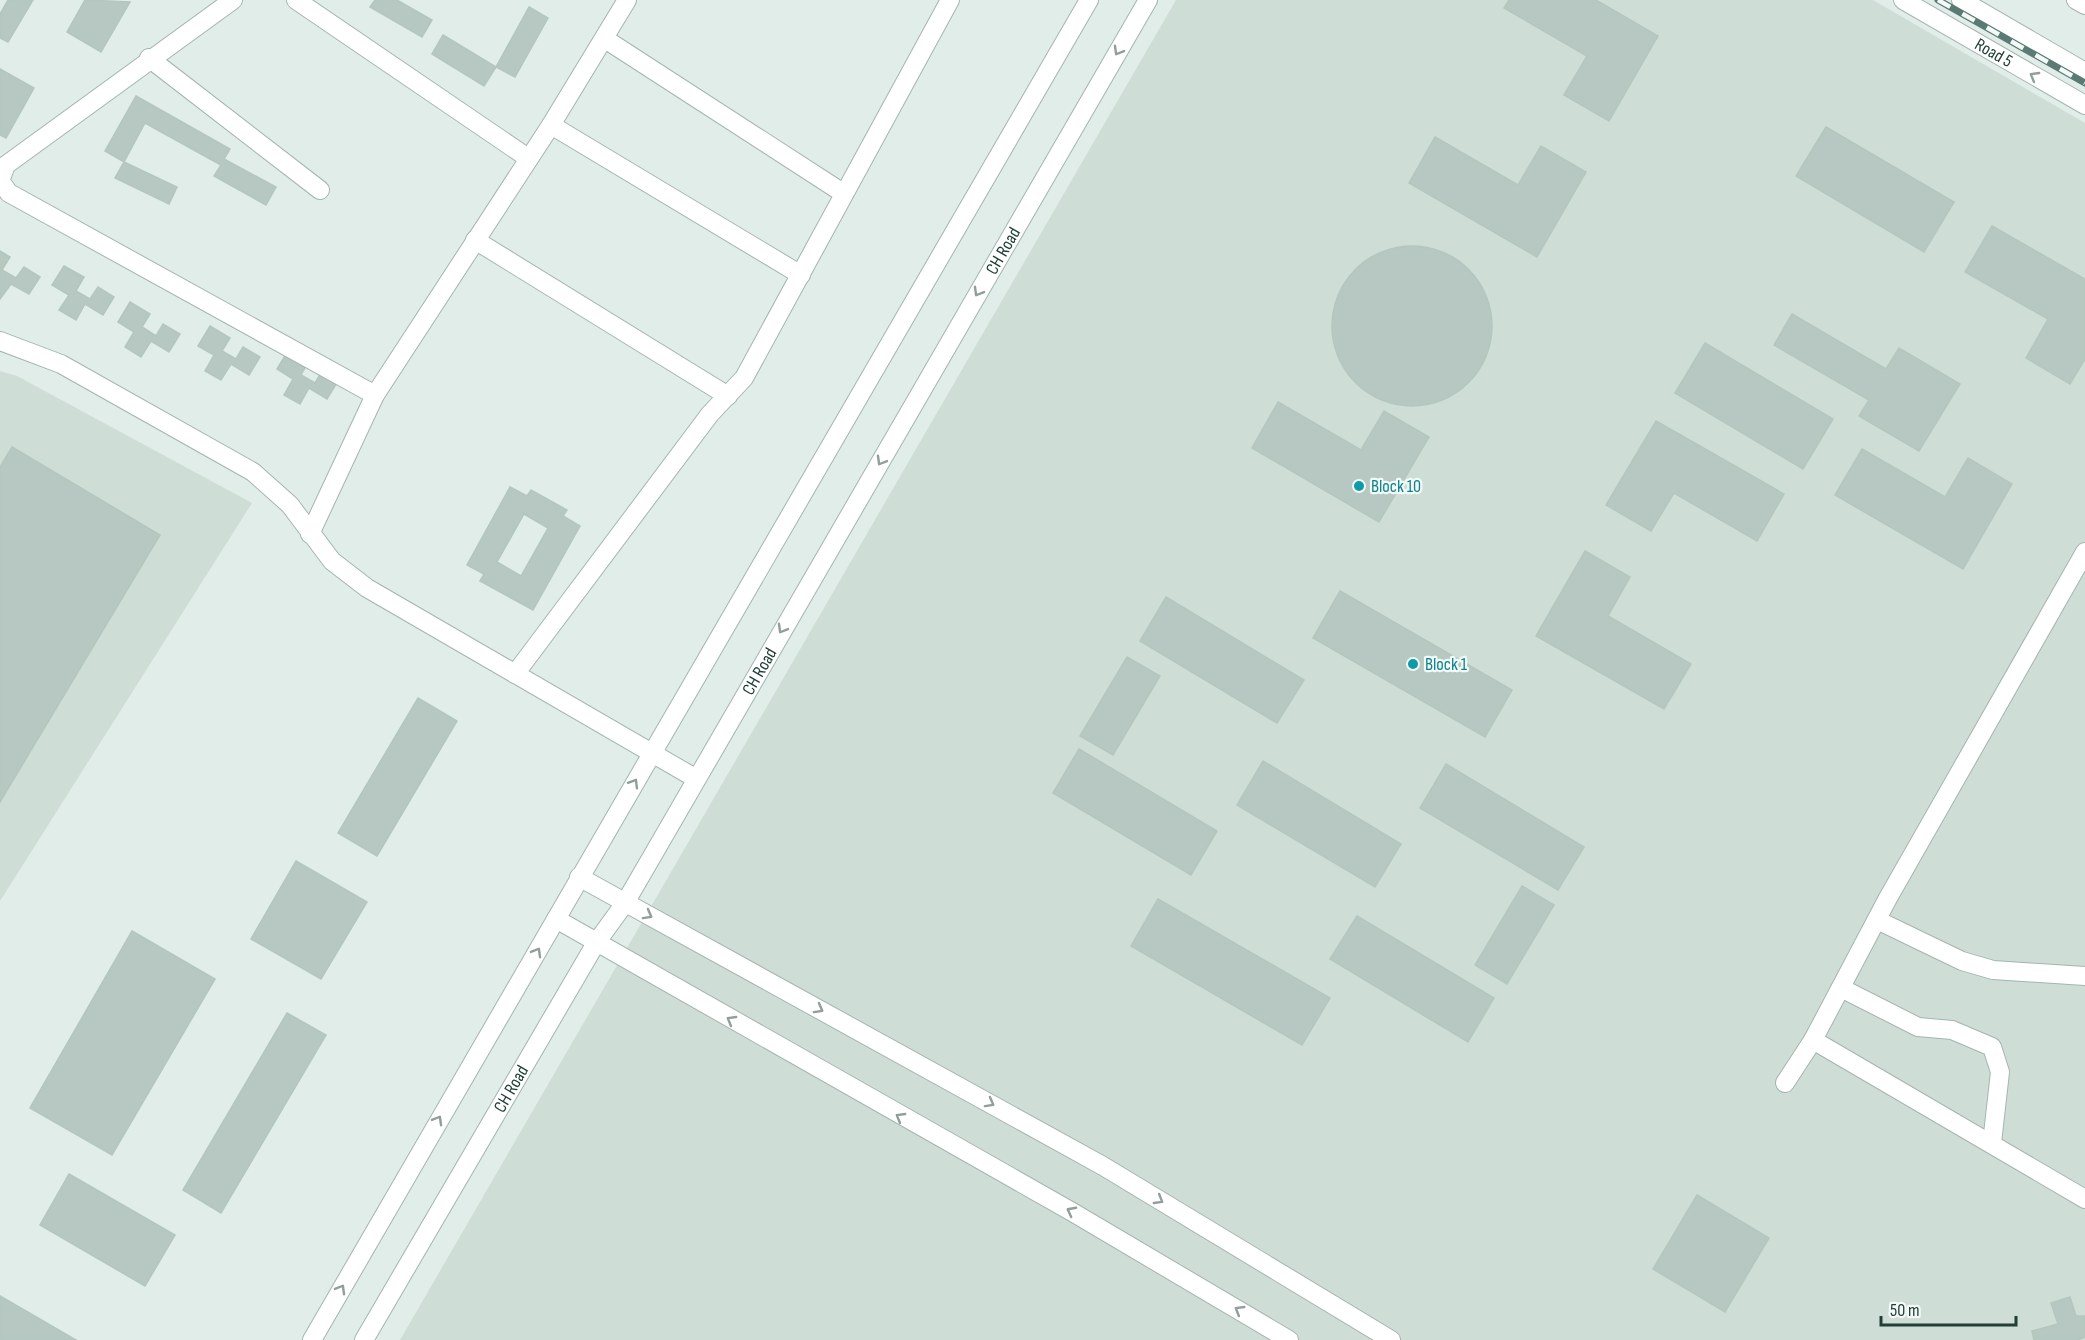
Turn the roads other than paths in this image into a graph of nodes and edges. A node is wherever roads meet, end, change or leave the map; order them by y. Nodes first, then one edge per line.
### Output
1 (232, 0) edge
2 (296, 0) edge
3 (627, 0) edge
4 (950, 0) edge
5 (1089, 0) edge
6 (1148, 0) edge
7 (1903, 0) edge
8 (1961, 0) edge
9 (2076, 0) edge
10 (2085, 5) edge
11 (605, 39) junction
12 (149, 58) junction
13 (2085, 72) edge
14 (2085, 105) edge
15 (551, 125) junction
16 (528, 158) junction
17 (320, 190) dead end
18 (843, 193) junction
19 (475, 240) junction
20 (801, 275) junction
21 (0, 341) edge
22 (375, 395) junction
23 (728, 396) junction
24 (310, 534) junction
25 (2085, 552) edge
26 (515, 674) junction
27 (652, 753) junction
28 (695, 778) junction
29 (579, 877) junction
30 (625, 903) junction
31 (556, 920) junction
32 (1877, 920) junction
33 (596, 943) junction
34 (2085, 976) edge
35 (1841, 988) junction
36 (1813, 1040) junction
37 (1785, 1083) dead end
38 (1992, 1143) junction
39 (2085, 1198) edge
40 (312, 1340) edge
41 (364, 1340) edge
42 (1289, 1340) edge
43 (1391, 1340) edge

1 - 12 street
2 - 16 street
3 - 11 street
4 - 18 street
5 - 27 street
6 -> 28 street, CH Road
14 -> 7 street, Road 5
8 - 13 street, Road 5
9 - 10 street
11 - 15 street
11 - 18 street
12 - 17 street
12 - 22 street
15 - 16 street
15 - 20 street
16 - 19 street
18 - 20 street
19 - 22 street
19 - 23 street
20 - 23 street
21 - 24 street
22 - 24 street
23 - 26 street
24 - 26 street
25 - 32 street
26 - 27 street
27 - 28 street
29 -> 27 street
28 - 30 street, CH Road
29 - 30 street
29 - 31 street
30 - 33 street, CH Road
30 -> 43 street
31 - 33 street
40 -> 31 street
32 - 34 street
32 - 35 street
33 - 41 street, CH Road
42 -> 33 street
35 - 36 street
35 - 38 street
36 - 37 street
36 - 38 street
38 - 39 street

